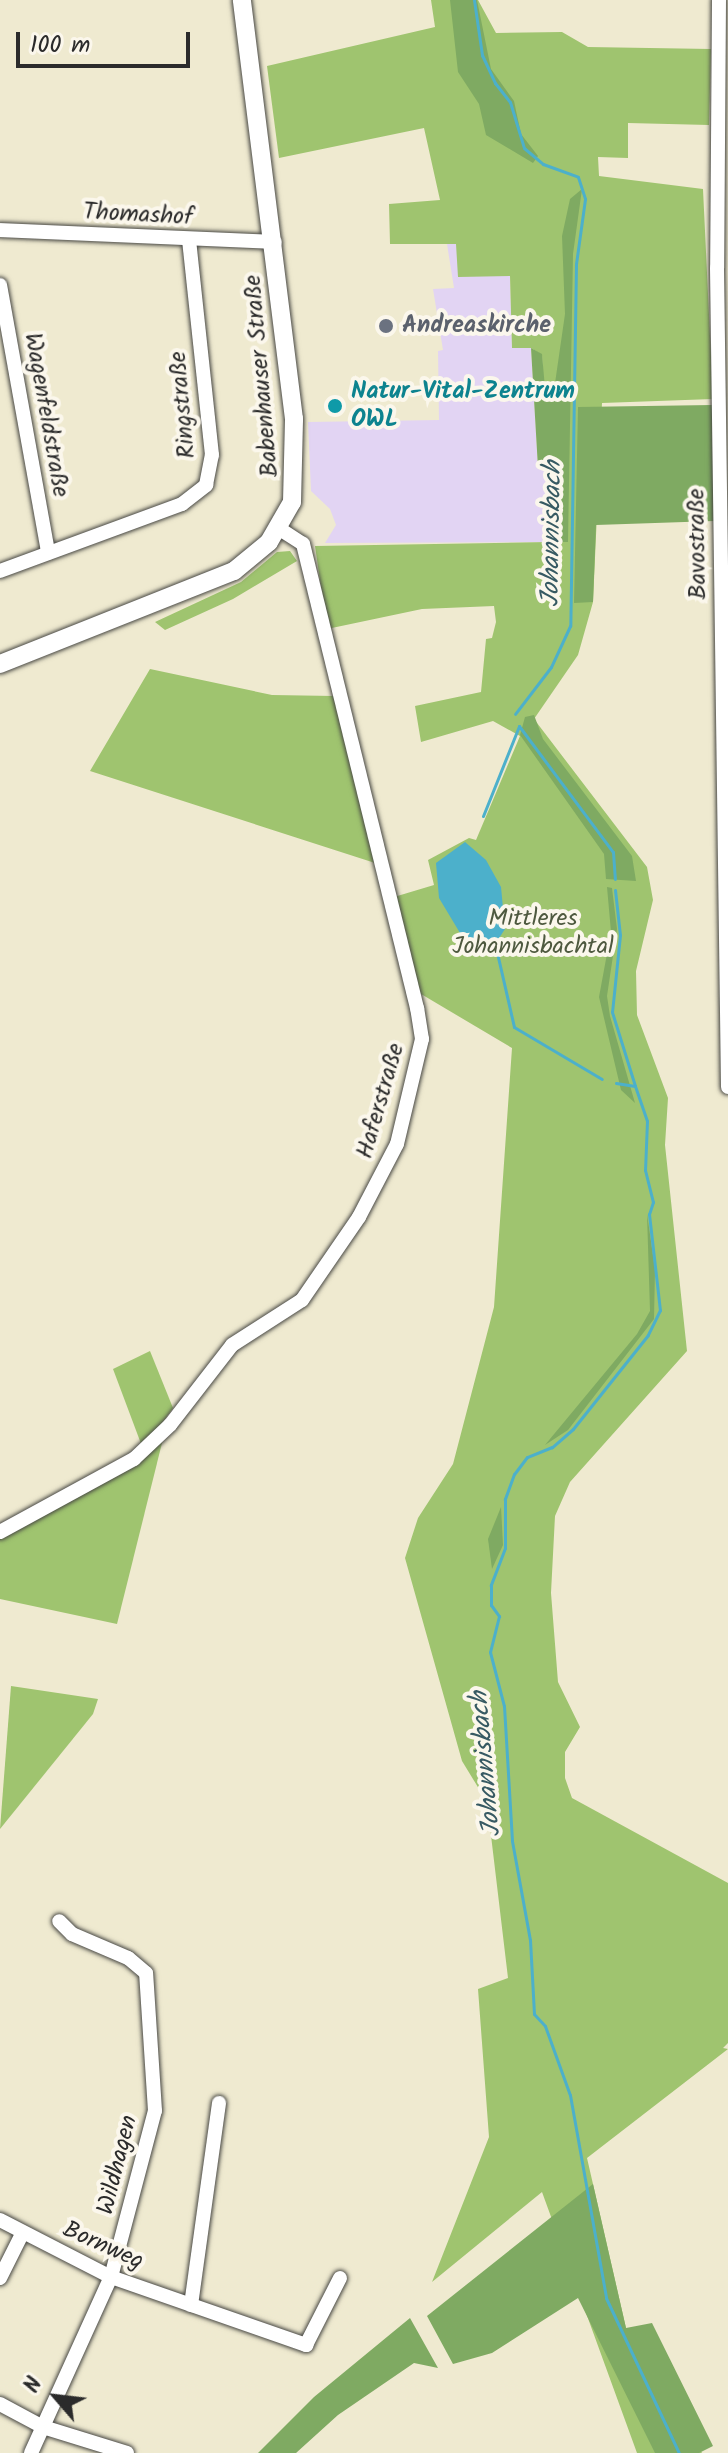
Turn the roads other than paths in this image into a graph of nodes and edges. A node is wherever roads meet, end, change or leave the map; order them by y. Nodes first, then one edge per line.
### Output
1 (242, 0) edge
2 (719, 0) edge
3 (0, 230) edge
4 (189, 240) junction
5 (275, 242) junction
6 (0, 285) edge
7 (723, 371) edge
8 (280, 529) junction
9 (48, 553) junction
10 (0, 571) edge
11 (0, 664) edge
12 (726, 934) edge
13 (728, 1087) edge
14 (0, 1532) edge
15 (59, 1921) dead end
16 (219, 2103) dead end
17 (0, 2220) edge
18 (23, 2232) junction
19 (111, 2277) junction
20 (0, 2278) edge
21 (340, 2278) dead end
22 (191, 2305) junction
23 (0, 2404) edge
24 (43, 2427) junction
25 (31, 2453) edge
26 (127, 2453) edge

1 - 5 main road, Babenhauser Straße
2 - 7 street, Bavostraße
3 - 4 street, Thomashof
4 - 5 street, Thomashof
4 - 9 street, Ringstraße
5 - 8 main road, Babenhauser Straße
6 - 9 street, Wagenfeldstraße
7 - 12 street, Bavostraße
8 - 11 main road, Babenhauser Straße
8 - 14 street, Haferstraße
9 - 10 street, Ringstraße
12 - 13 street, Bavostraße
15 - 19 street, Wildhagen
16 - 22 street
17 - 18 street, Bornweg
18 - 19 street, Bornweg
18 - 20 street
19 - 22 street, Bornweg
19 - 24 street, Wildhagen
21 - 22 street, Bornweg
23 - 24 street
24 - 25 street, Wildhagen
24 - 26 street

